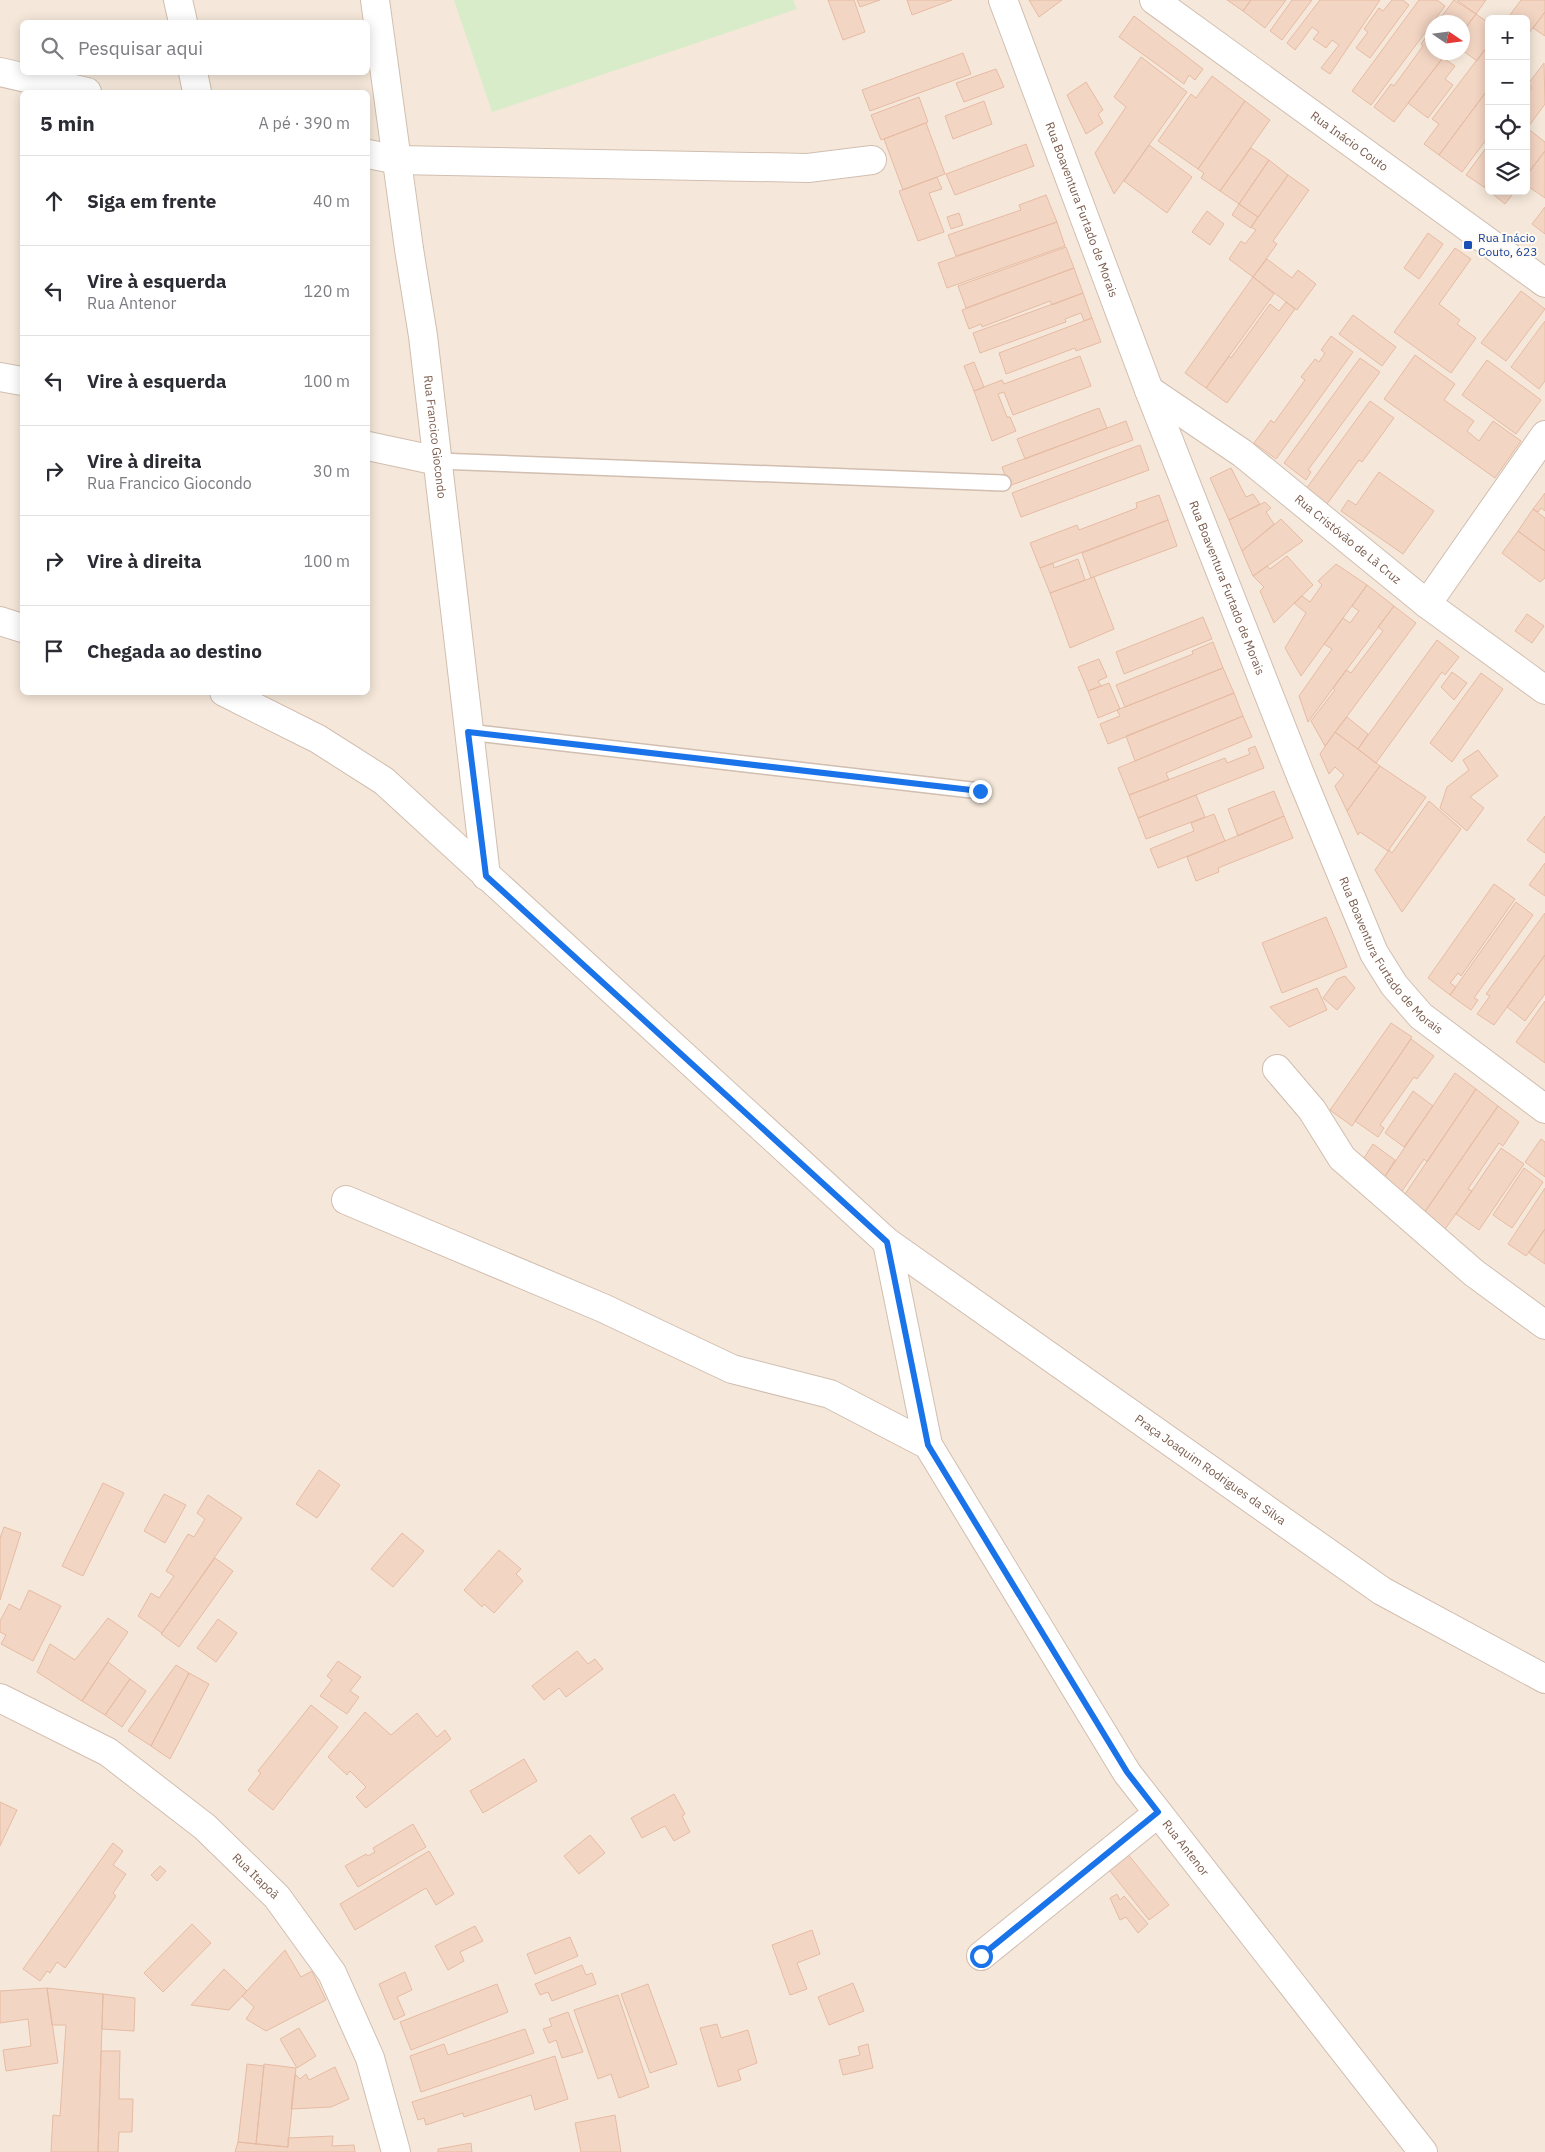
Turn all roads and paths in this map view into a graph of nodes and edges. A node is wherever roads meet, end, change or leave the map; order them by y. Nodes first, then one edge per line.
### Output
1 (178, 0) edge
2 (375, 0) edge
3 (1003, 0) edge
4 (1154, 0) edge
5 (183, 20) edge
6 (0, 72) edge
7 (194, 75) edge
8 (78, 90) edge
9 (197, 90) edge
10 (370, 154) edge
11 (398, 160) junction
12 (872, 160) dead end
13 (1545, 283) edge
14 (0, 377) edge
15 (20, 381) edge
16 (1149, 390) junction
17 (1545, 435) edge
18 (370, 446) edge
19 (438, 461) junction
20 (1003, 483) dead end
21 (1427, 604) junction
22 (0, 621) edge
23 (20, 627) edge
24 (1545, 690) edge
25 (230, 695) edge
26 (468, 732) junction
27 (980, 791) dead end
28 (486, 876) junction
29 (1277, 1069) dead end
30 (1545, 1109) edge
31 (346, 1200) dead end
32 (887, 1242) junction
33 (1545, 1325) edge
34 (928, 1445) junction
35 (1545, 1679) edge
36 (0, 1698) edge
37 (1158, 1812) junction
38 (981, 1956) dead end
39 (396, 2152) edge
40 (1423, 2152) edge

1 - 5 street
2 - 11 street, Rua Francico Giocondo
3 - 16 street, Rua Boaventura Furtado de Morais
4 - 13 street, Rua Inácio Couto
6 - 8 street
7 - 9 street
10 - 11 street
11 - 12 street
11 - 19 street, Rua Francico Giocondo
14 - 15 street
16 - 21 street, Rua Cristóvão de Lã Cruz
16 - 30 street, Rua Boaventura Furtado de Morais
17 - 21 street
18 - 19 street
19 - 20 lane
19 - 26 street, Rua Francico Giocondo
21 - 24 street, Rua Cristóvão de Lã Cruz
22 - 23 street
25 - 28 street, Praça Joaquim Rodrigues da Silva
26 - 27 lane
26 - 28 street, Rua Francico Giocondo
28 - 32 street, Praça Joaquim Rodrigues da Silva
29 - 33 street
31 - 34 street
32 - 34 street, Rua Antenor
32 - 35 street, Praça Joaquim Rodrigues da Silva
34 - 37 street, Rua Antenor
36 - 39 street, Rua Itapoã
37 - 38 street
37 - 40 street, Rua Antenor

